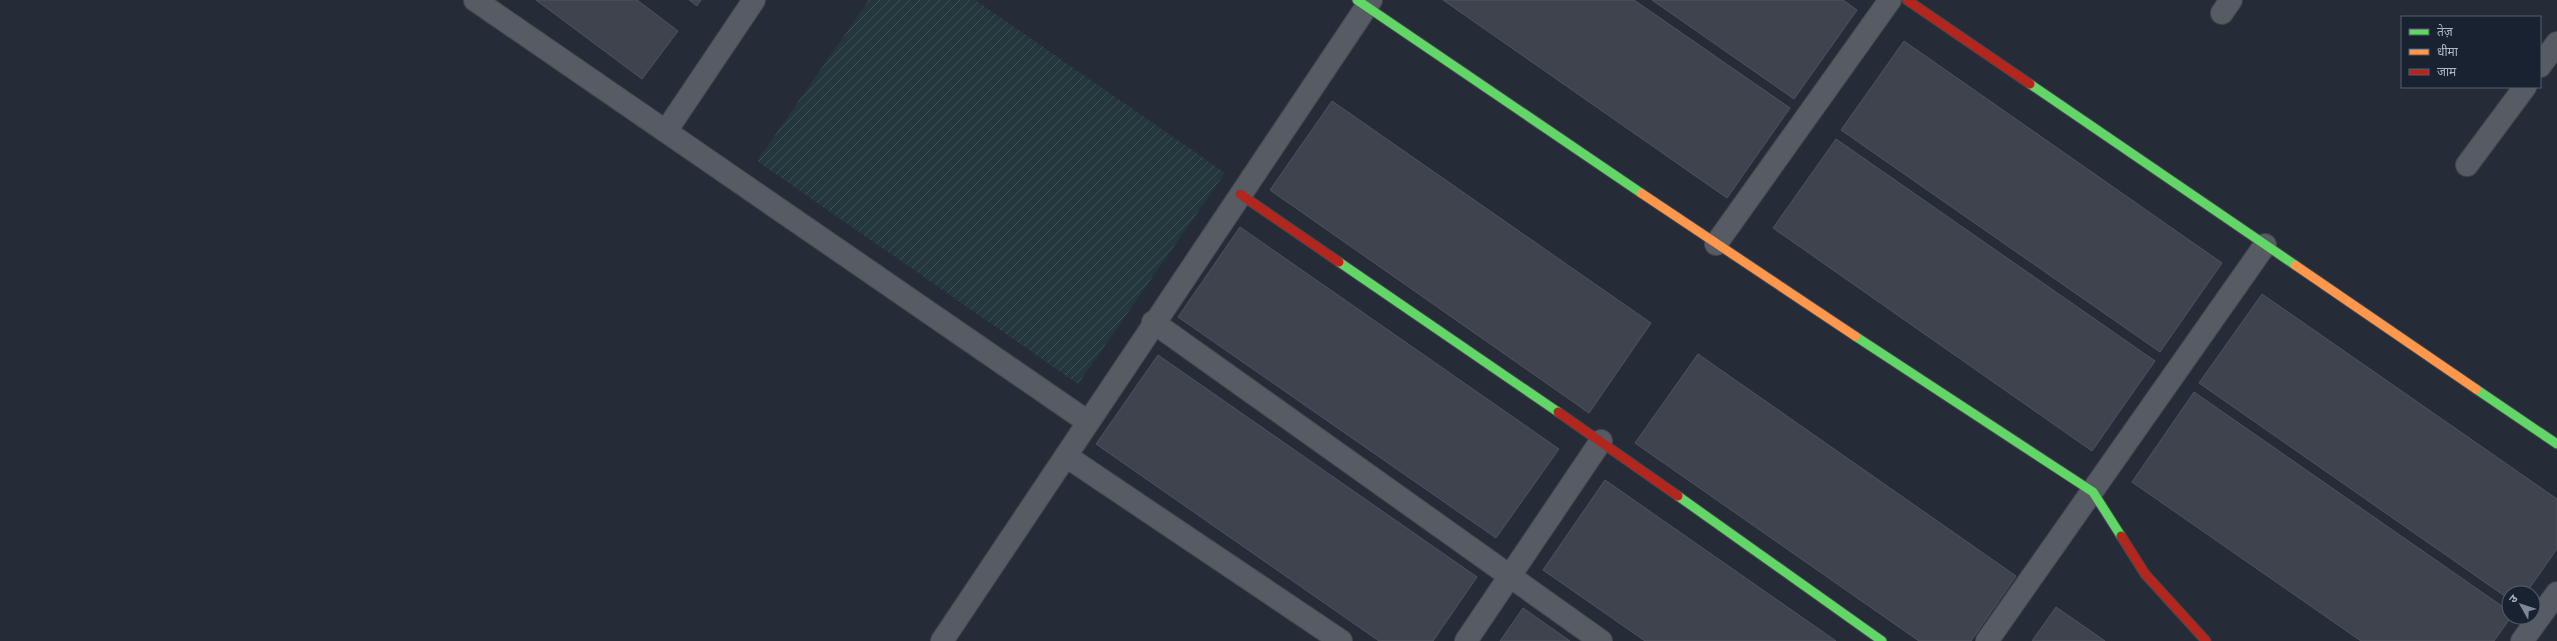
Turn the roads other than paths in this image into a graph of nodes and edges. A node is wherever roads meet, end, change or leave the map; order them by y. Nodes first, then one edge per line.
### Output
1 (475, 0) edge
2 (754, 0) edge
3 (1890, 0) edge
4 (1907, 0) edge
5 (1365, 2) edge
6 (2557, 43) edge
7 (2541, 65) edge
8 (2524, 88) edge
9 (666, 131) junction
10 (2467, 165) dead end
11 (1240, 194) junction
12 (1716, 244) junction
13 (2265, 245) junction
14 (1153, 322) junction
15 (1088, 422) junction
16 (1601, 441) junction
17 (2557, 444) edge
18 (1066, 456) junction
19 (2093, 492) junction
20 (1511, 576) junction
21 (2557, 593) edge
22 (942, 641) edge
23 (1341, 641) edge
24 (1466, 641) edge
25 (1601, 641) edge
26 (1882, 641) edge
27 (1987, 641) edge
28 (2206, 641) edge
29 (2522, 641) edge

1 - 9 street
2 - 9 street
3 - 12 street
4 - 13 street
5 - 11 street
5 - 12 street
6 - 7 street
8 - 10 street
9 - 15 street
11 - 14 street
11 - 16 street
12 - 19 street
13 - 17 street
13 - 19 street
14 - 15 street
14 - 20 street
15 - 18 street
16 - 20 street
16 - 26 street
18 - 22 street
18 - 23 street
19 - 27 street
19 - 28 street
20 - 24 street
20 - 25 street
21 - 29 street

